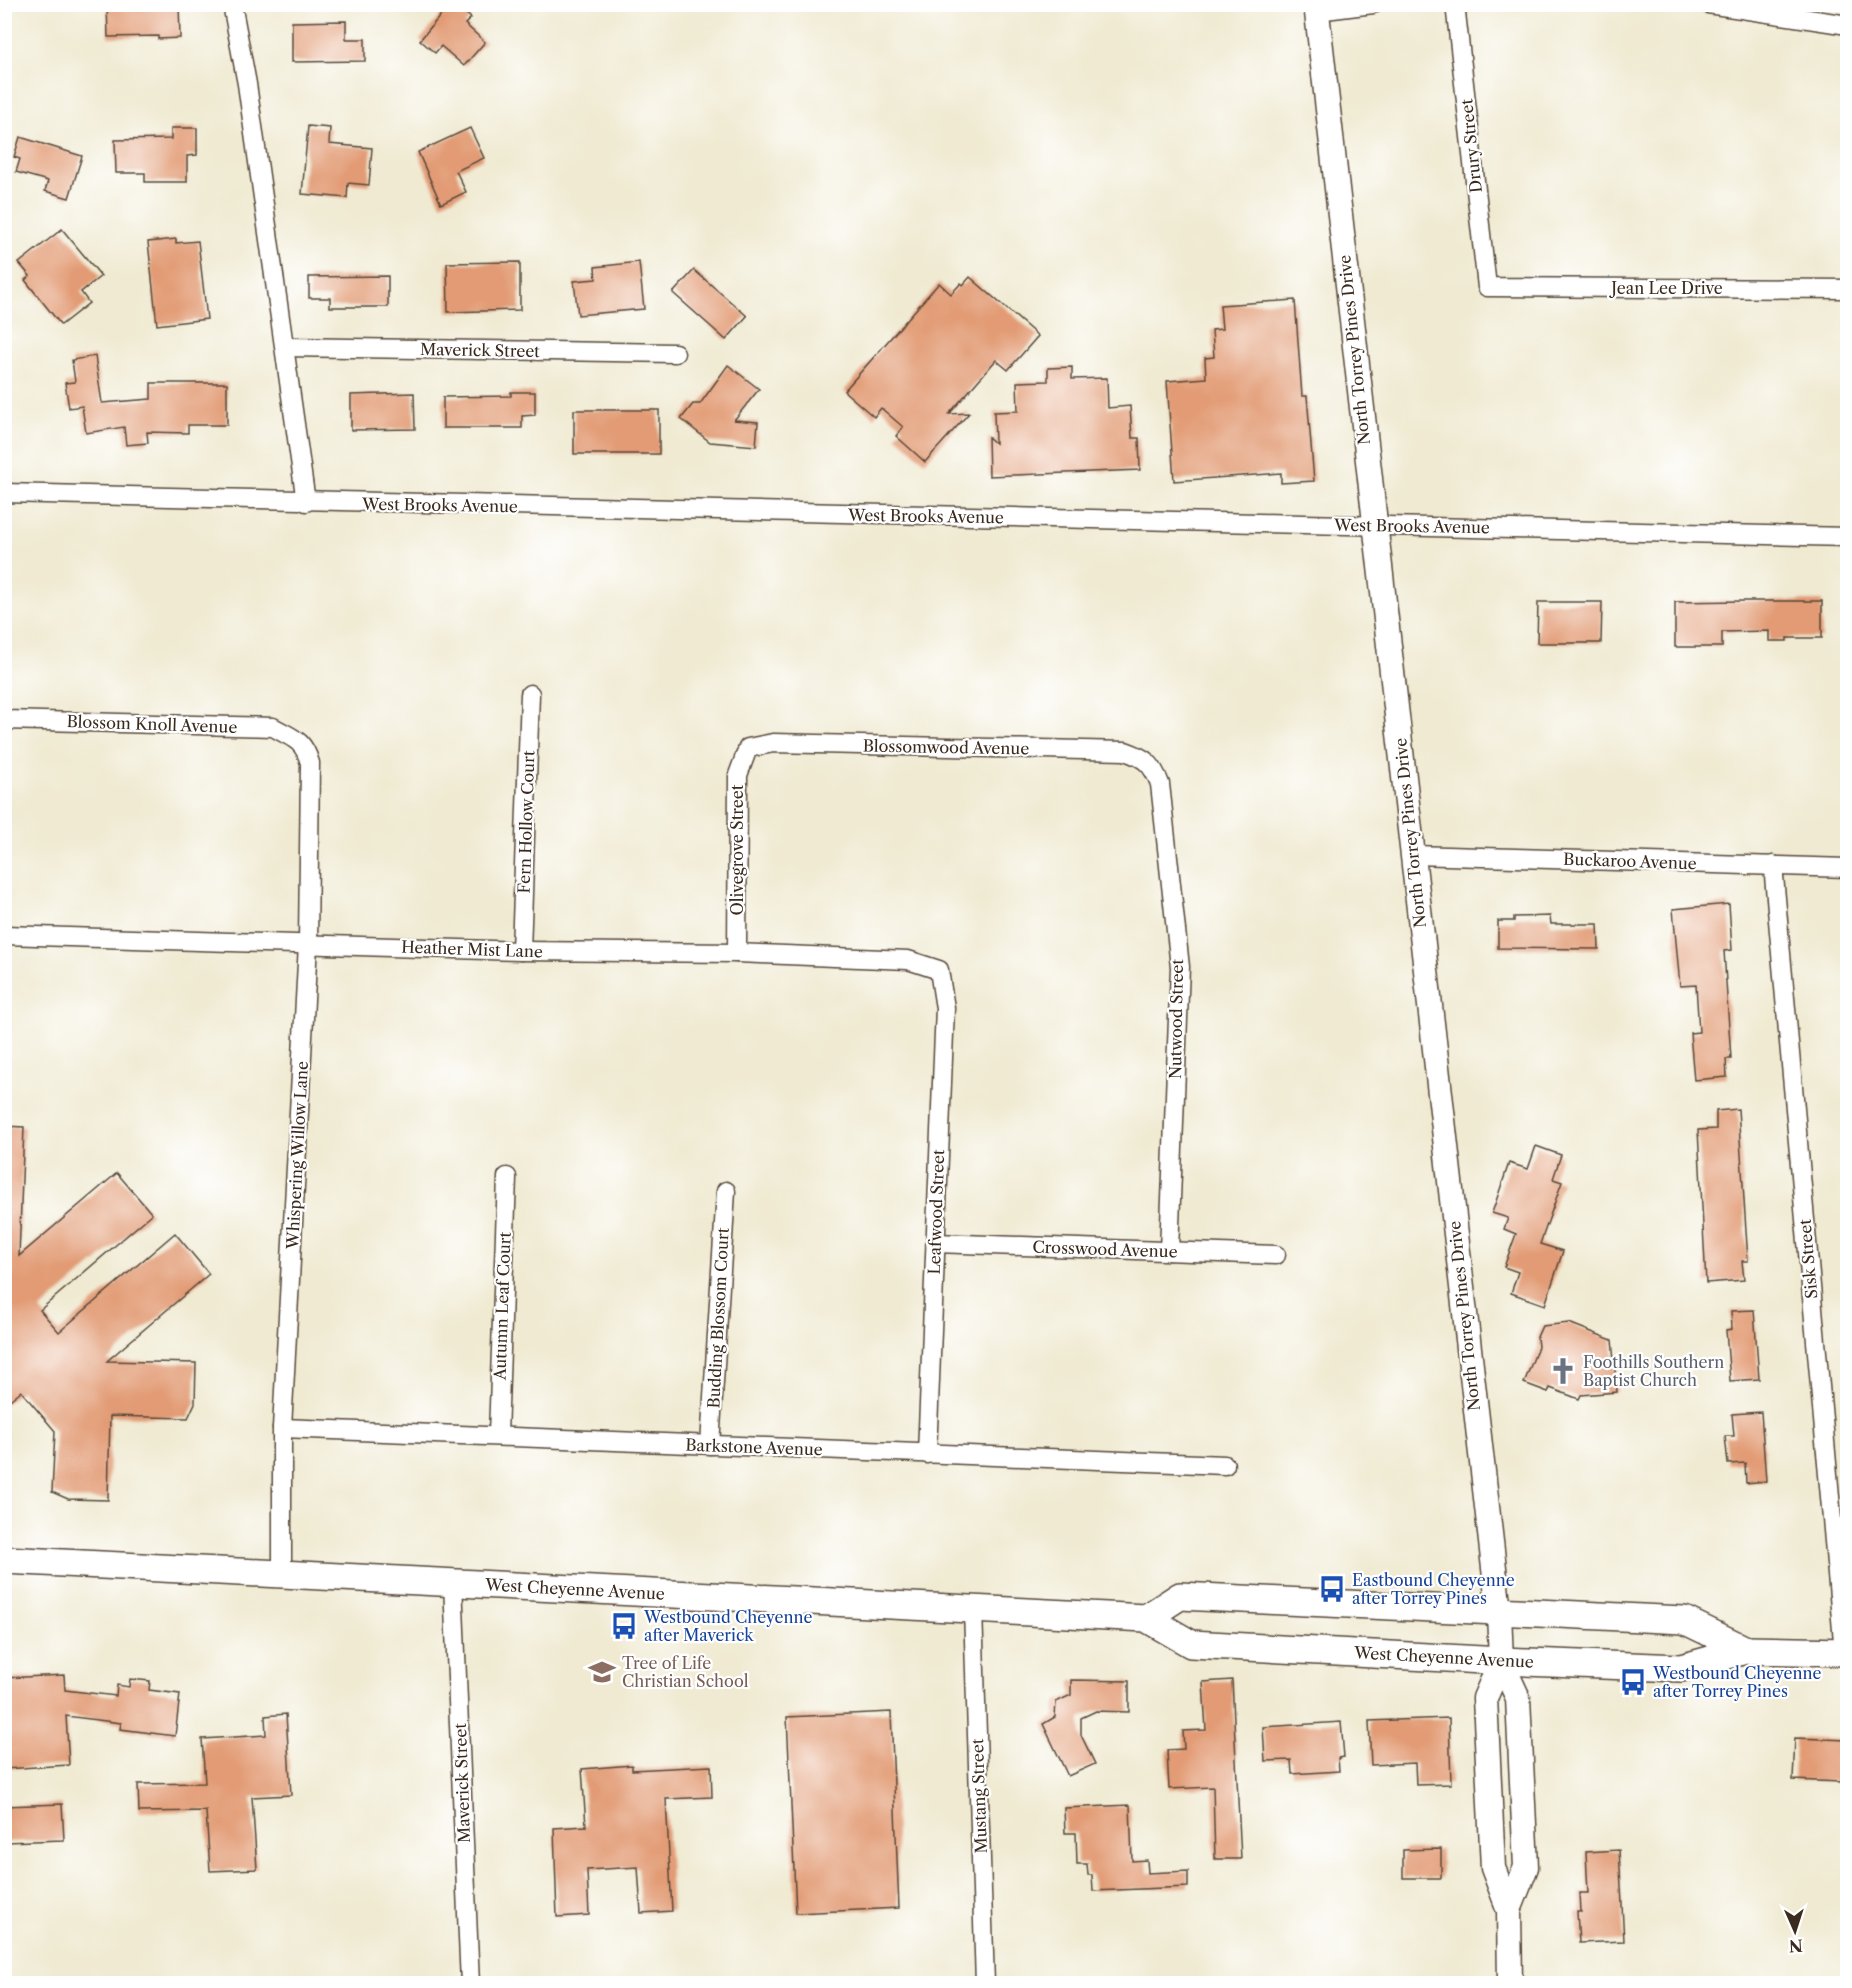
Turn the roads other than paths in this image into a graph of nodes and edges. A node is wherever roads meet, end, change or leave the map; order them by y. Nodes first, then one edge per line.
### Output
1 (232, 4) edge
2 (1373, 4) edge
3 (1455, 4) edge
4 (1708, 4) edge
5 (1316, 8) edge
6 (1848, 25) edge
7 (1487, 287) joint
8 (1848, 289) edge
9 (285, 347) junction
10 (675, 353) dead end
11 (4, 493) edge
12 (306, 502) junction
13 (1374, 524) junction
14 (1848, 537) edge
15 (530, 694) dead end
16 (4, 720) edge
17 (297, 740) joint
18 (748, 748) joint
19 (1143, 758) joint
20 (1413, 855) junction
21 (1773, 865) junction
22 (1848, 868) edge
23 (4, 935) edge
24 (308, 944) junction
25 (521, 951) junction
26 (737, 953) junction
27 (939, 970) joint
28 (507, 1177) dead end
29 (726, 1191) dead end
30 (935, 1243) junction
31 (1169, 1251) junction
32 (1276, 1255) dead end
33 (282, 1428) junction
34 (498, 1435) junction
35 (710, 1445) junction
36 (927, 1454) junction
37 (1225, 1465) dead end
38 (4, 1560) edge
39 (282, 1574) junction
40 (453, 1583) junction
41 (973, 1609) junction
42 (1499, 1612) junction
43 (1146, 1618) junction
44 (1746, 1650) junction
45 (1846, 1652) edge
46 (1501, 1661) junction
47 (1520, 1740) junction
48 (1490, 1812) junction
49 (1519, 1887) junction
50 (1509, 1910) junction
51 (470, 1983) edge
52 (985, 1983) edge
53 (1510, 1983) edge

1 - 9 street
2 - 5 street
3 - 7 street, Drury Street
4 - 6 street
5 - 13 main road, North Torrey Pines Drive
7 - 8 street, Jean Lee Drive
9 - 10 street, Maverick Street
9 - 12 street
11 - 12 street, West Brooks Avenue
12 - 13 street, West Brooks Avenue
13 - 14 street, West Brooks Avenue
13 - 20 main road, North Torrey Pines Drive
15 - 25 street, Fern Hollow Court
16 - 17 street, Blossom Knoll Avenue
17 - 24 street, Whispering Willow Lane
18 - 19 street, Blossomwood Avenue
18 - 26 street, Olivegrove Street
19 - 31 street, Nutwood Street
20 - 21 street, Buckaroo Avenue
20 - 42 main road, North Torrey Pines Drive
21 - 22 street, Buckaroo Avenue
21 - 45 street, Sisk Street
23 - 24 street, Heather Mist Lane
24 - 25 street, Heather Mist Lane
24 - 33 street, Whispering Willow Lane
25 - 26 street, Heather Mist Lane
26 - 27 street, Heather Mist Lane
27 - 30 street, Leafwood Street
28 - 34 street, Autumn Leaf Court
29 - 35 street, Budding Blossom Court
30 - 31 street, Crosswood Avenue
30 - 36 street, Leafwood Street
31 - 32 street, Crosswood Avenue
33 - 34 street, Barkstone Avenue
33 - 39 street, Whispering Willow Lane
34 - 35 street, Barkstone Avenue
35 - 36 street, Barkstone Avenue
36 - 37 street, Barkstone Avenue
38 - 39 main road, West Cheyenne Avenue
39 - 40 main road, West Cheyenne Avenue
40 - 41 main road, West Cheyenne Avenue
40 - 51 street, Maverick Street
41 - 43 main road, West Cheyenne Avenue
41 - 52 street, Mustang Street
42 - 43 main road, West Cheyenne Avenue
42 - 44 main road, West Cheyenne Avenue
42 - 46 main road, North Torrey Pines Drive
43 - 46 main road, West Cheyenne Avenue
44 - 45 main road, West Cheyenne Avenue
44 - 46 main road, West Cheyenne Avenue
46 - 47 main road, North Torrey Pines Drive
46 - 48 main road, North Torrey Pines Drive
47 - 48 main road
47 - 49 main road, North Torrey Pines Drive
48 - 49 main road
48 - 50 main road, North Torrey Pines Drive
49 - 50 main road, North Torrey Pines Drive
50 - 53 main road, North Torrey Pines Drive

